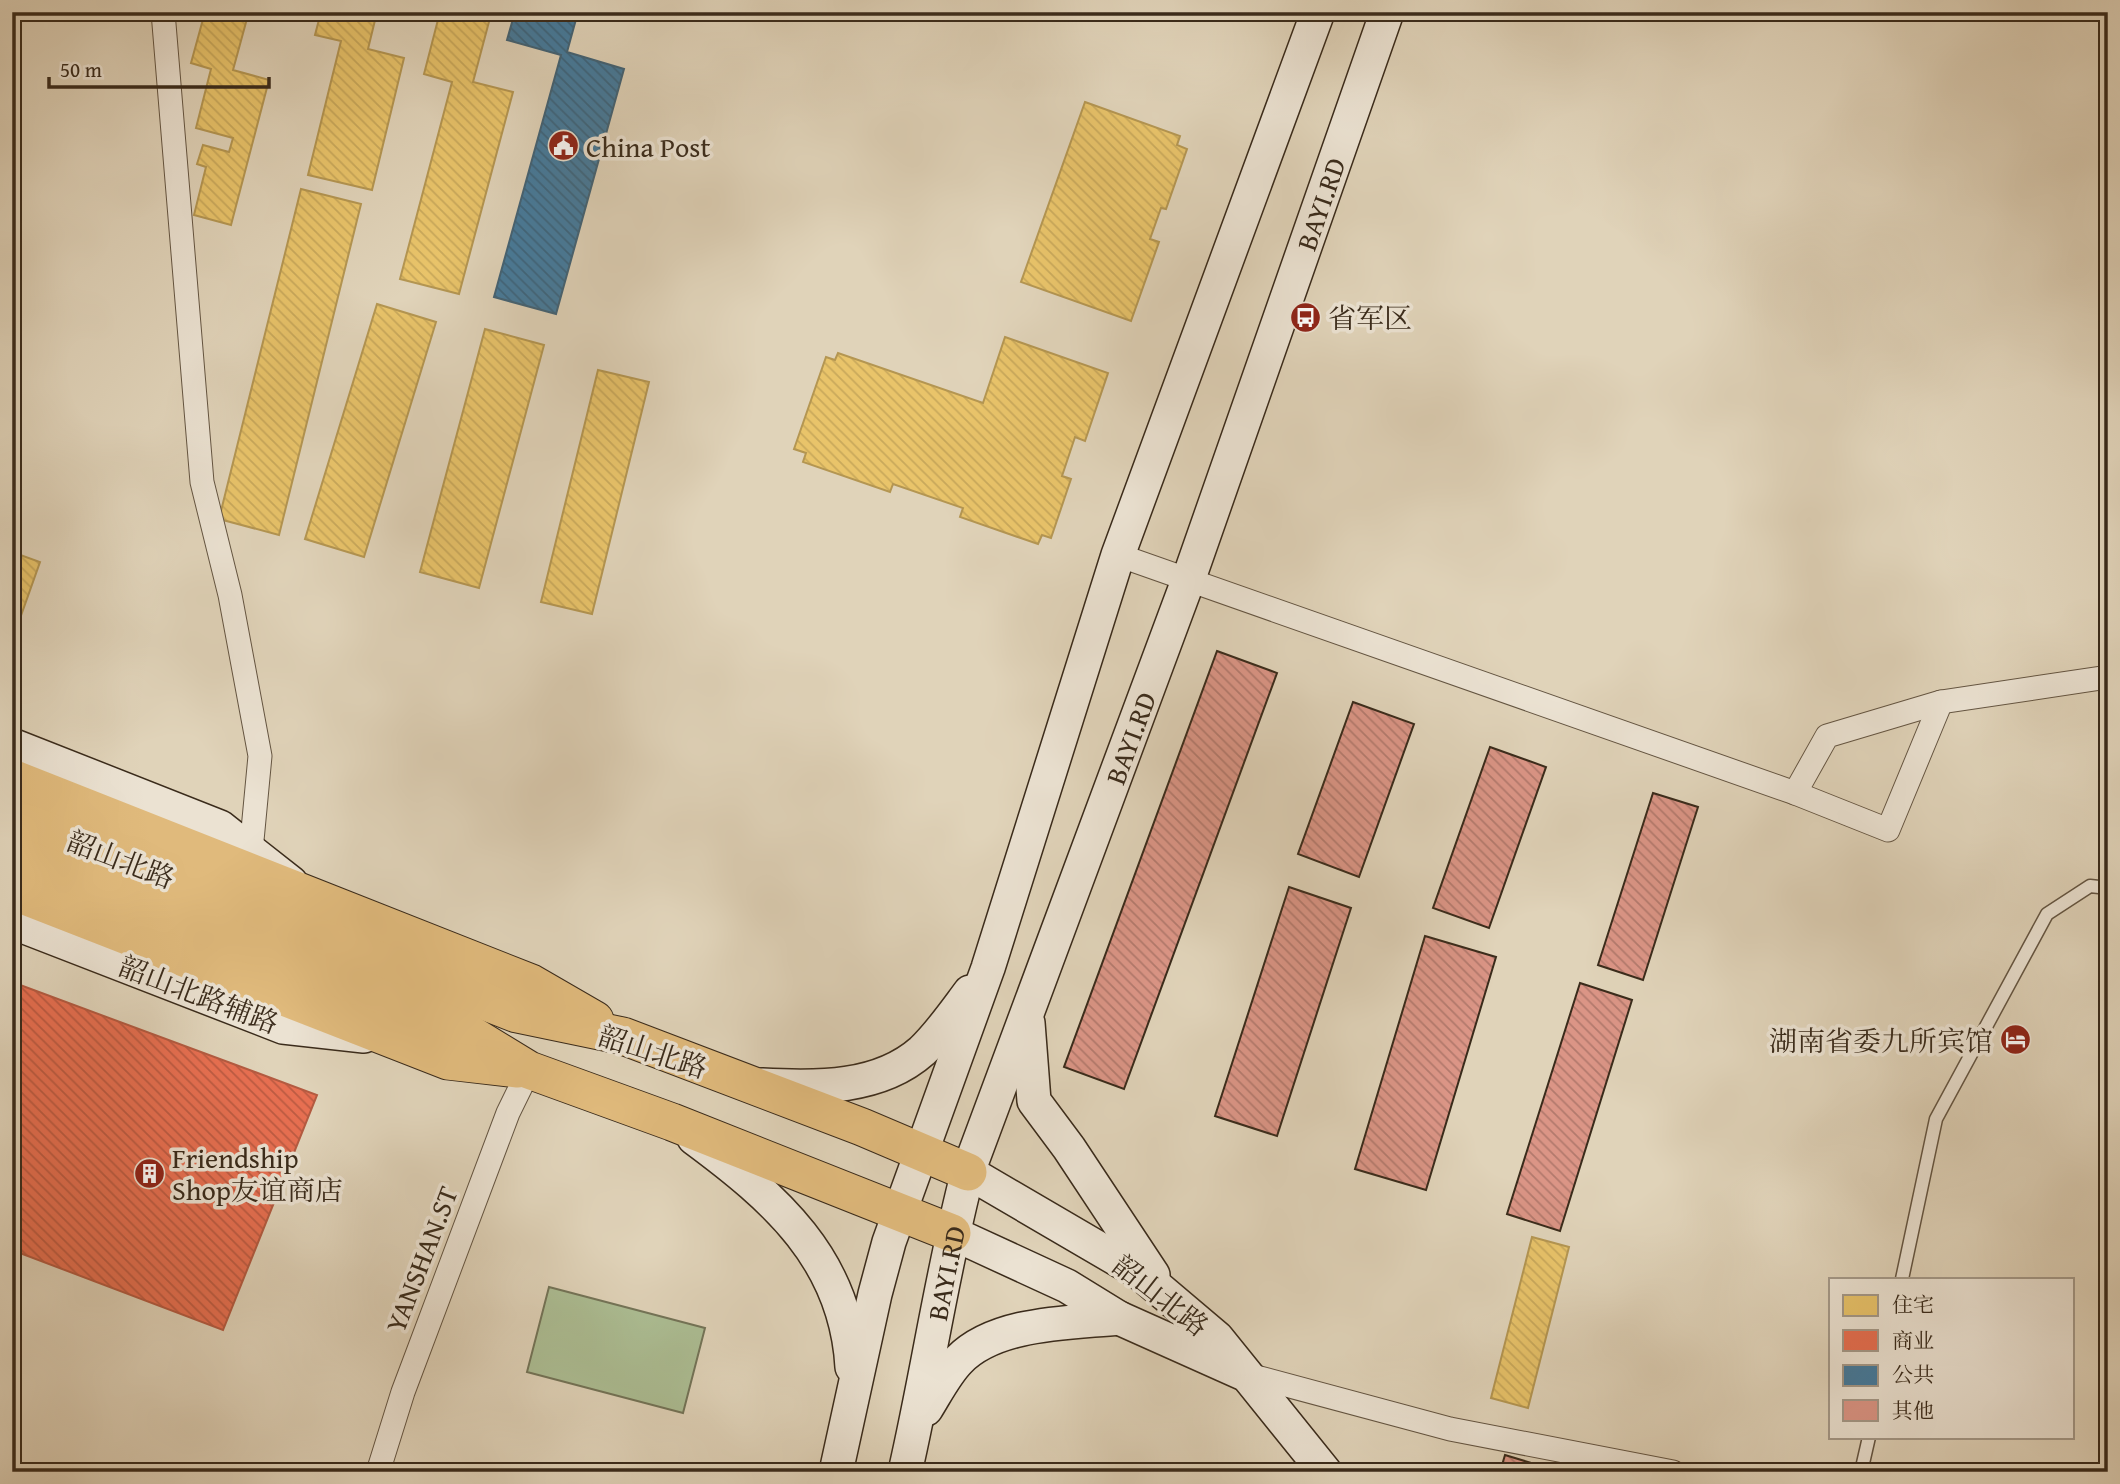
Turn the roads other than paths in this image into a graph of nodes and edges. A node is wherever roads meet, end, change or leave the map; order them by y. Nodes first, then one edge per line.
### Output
1 (163, 12) edge
2 (1318, 12) edge
3 (1387, 12) edge
4 (1118, 555) junction
5 (1189, 578) junction
6 (2108, 677) edge
7 (1941, 702) junction
8 (12, 745) edge
9 (12, 778) edge
10 (1795, 793) junction
11 (12, 817) edge
12 (251, 851) junction
13 (12, 853) edge
14 (2108, 888) edge
15 (12, 891) edge
16 (302, 891) junction
17 (12, 922) edge
18 (988, 968) junction
19 (1027, 1013) junction
20 (623, 1036) junction
21 (392, 1039) junction
22 (529, 1070) junction
23 (748, 1084) junction
24 (672, 1122) junction
25 (922, 1152) junction
26 (968, 1172) junction
27 (900, 1212) junction
28 (952, 1233) junction
29 (1902, 1278) edge
30 (1166, 1294) junction
31 (1119, 1318) junction
32 (1245, 1374) junction
33 (851, 1402) junction
34 (916, 1422) junction
35 (1869, 1438) edge
36 (378, 1472) edge
37 (836, 1472) edge
38 (905, 1472) edge
39 (1325, 1472) edge
40 (1673, 1472) edge
41 (1861, 1472) edge

1 - 12 street
2 - 4 main road, BAYI.RD
3 - 5 main road, BAYI.RD
4 - 5 street
4 - 18 main road, BAYI.RD
5 - 10 street
5 - 19 main road, BAYI.RD
6 - 7 street
7 - 10 street
7 - 10 street
8 - 12 main road
9 - 16 main road
11 - 20 main road, 韶山北路
12 - 16 main road
13 - 22 main road, 韶山北路
14 - 29 lane
15 - 21 main road
16 - 20 main road
17 - 21 main road, 韶山北路辅路
18 - 23 main road
18 - 25 main road, BAYI.RD
19 - 26 main road, BAYI.RD
19 - 30 main road
20 - 23 main road, 韶山北路
21 - 22 main road
22 - 24 main road, 韶山北路
22 - 36 street, YANSHAN.ST
23 - 25 main road, 韶山北路
24 - 27 main road, 韶山北路
24 - 33 main road
25 - 26 main road, 韶山北路
25 - 27 main road, BAYI.RD
26 - 28 main road, BAYI.RD
26 - 30 main road, 韶山北路
27 - 28 main road, 韶山北路
27 - 33 main road, BAYI.RD
28 - 31 main road, 韶山北路
28 - 34 main road, BAYI.RD
30 - 32 main road, 韶山北路
31 - 32 main road, 韶山北路
31 - 34 main road
32 - 39 main road, 韶山北路
32 - 40 street
33 - 37 main road, BAYI.RD
34 - 38 main road, BAYI.RD
35 - 41 lane

